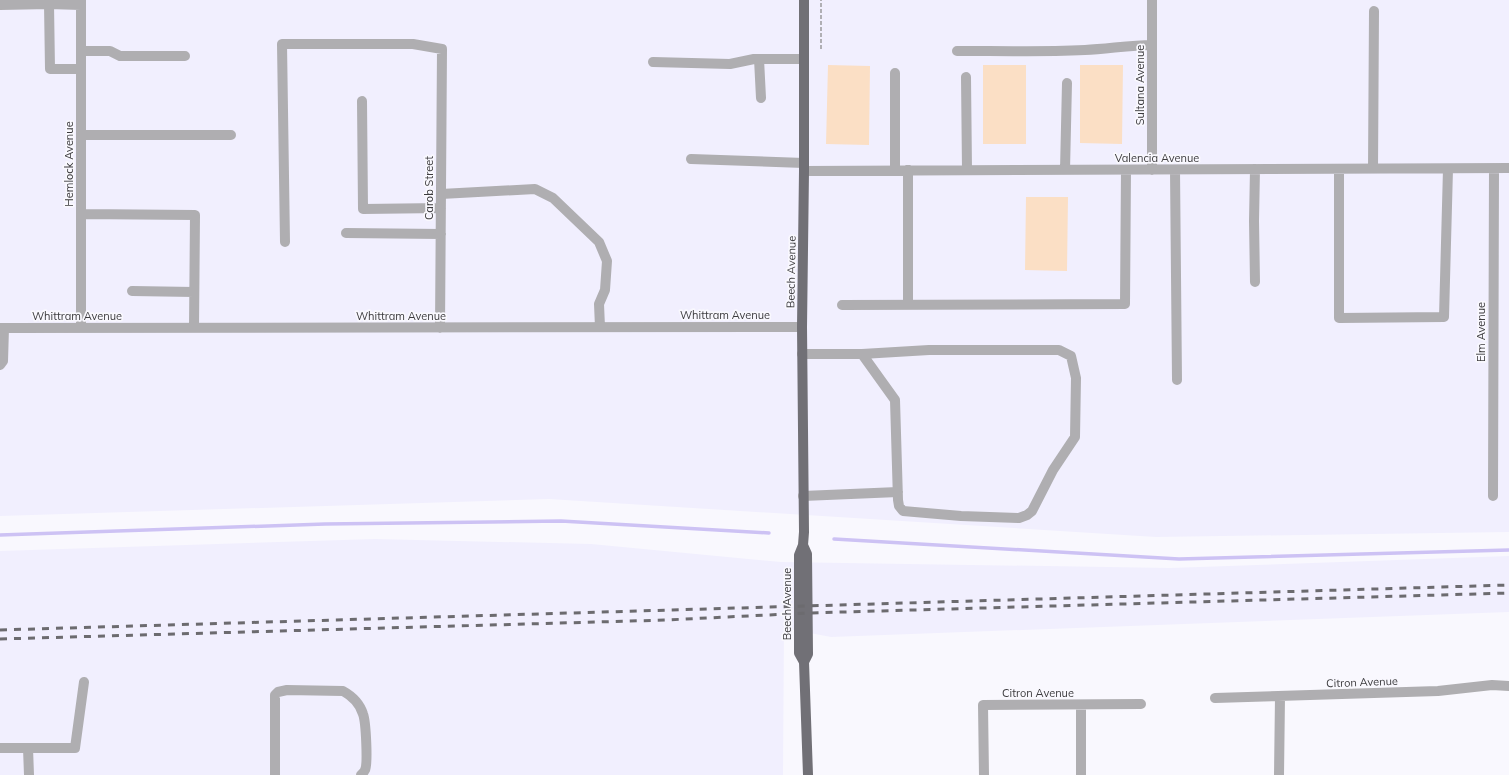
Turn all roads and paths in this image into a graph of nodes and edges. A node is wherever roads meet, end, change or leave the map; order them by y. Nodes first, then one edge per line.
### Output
1 (804, 0) edge
2 (821, 0) edge
3 (1152, 0) edge
4 (81, 2) edge
5 (49, 4) junction
6 (0, 5) edge
7 (1374, 11) dead end
8 (1152, 45) junction
9 (821, 50) dead end
10 (81, 51) junction
11 (956, 51) dead end
12 (185, 56) dead end
13 (759, 59) junction
14 (804, 59) junction
15 (654, 62) dead end
16 (81, 69) junction
17 (895, 72) dead end
18 (966, 77) dead end
19 (1067, 83) dead end
20 (760, 98) dead end
21 (362, 101) dead end
22 (81, 135) junction
23 (231, 135) dead end
24 (692, 159) dead end
25 (804, 167) junction
26 (1494, 168) junction
27 (1509, 168) edge
28 (1255, 169) junction
29 (1339, 169) junction
30 (1373, 169) junction
31 (1448, 169) junction
32 (908, 170) junction
33 (967, 170) junction
34 (1065, 170) junction
35 (1126, 170) junction
36 (1152, 170) junction
37 (1175, 170) junction
38 (895, 171) junction
39 (441, 194) junction
40 (441, 208) junction
41 (81, 214) junction
42 (346, 233) dead end
43 (440, 234) junction
44 (285, 242) dead end
45 (1255, 282) dead end
46 (132, 291) dead end
47 (194, 292) junction
48 (842, 305) dead end
49 (908, 305) junction
50 (600, 327) junction
51 (802, 327) junction
52 (2, 328) edge
53 (81, 328) junction
54 (194, 328) junction
55 (440, 328) junction
56 (802, 354) junction
57 (862, 354) junction
58 (0, 365) edge
59 (1177, 380) dead end
60 (898, 492) junction
61 (804, 496) junction
62 (1493, 496) dead end
63 (84, 682) dead end
64 (1509, 686) edge
65 (1280, 697) junction
66 (1215, 698) dead end
67 (1140, 704) dead end
68 (1081, 705) junction
69 (0, 748) edge
70 (28, 748) junction
71 (29, 775) edge
72 (276, 775) edge
73 (361, 775) edge
74 (808, 775) edge
75 (984, 775) edge
76 (1081, 775) edge
77 (1279, 775) edge

1 - 14 main road, Beech Avenue
2 - 9 path
3 - 8 street, Sultana Avenue
4 - 5 street
4 - 10 street, Hemlock Avenue
5 - 6 street
5 - 16 street
7 - 30 street
8 - 11 street
8 - 36 street, Sultana Avenue
10 - 12 street
10 - 16 street, Hemlock Avenue
13 - 14 street
13 - 15 street
13 - 20 street
14 - 25 main road, Beech Avenue
16 - 22 street, Hemlock Avenue
17 - 38 street
18 - 33 street
19 - 34 street
21 - 40 street
22 - 23 street
22 - 41 street, Hemlock Avenue
24 - 25 street, Valencia Avenue
25 - 38 street, Valencia Avenue
25 - 51 main road, Beech Avenue
26 - 27 street, Valencia Avenue
26 - 31 street, Valencia Avenue
26 - 62 street, Elm Avenue
28 - 29 street, Valencia Avenue
28 - 37 street, Valencia Avenue
28 - 45 street
29 - 30 street, Valencia Avenue
29 - 31 street
30 - 31 street, Valencia Avenue
32 - 33 street, Valencia Avenue
32 - 38 street, Valencia Avenue
32 - 49 street
33 - 34 street, Valencia Avenue
34 - 35 street, Valencia Avenue
35 - 36 street, Valencia Avenue
35 - 49 street
36 - 37 street, Valencia Avenue
37 - 59 street
39 - 40 street, Carob Street
39 - 44 street, Carob Street
39 - 50 street
40 - 43 street, Carob Street
41 - 47 street
41 - 53 street, Hemlock Avenue
42 - 43 street
43 - 55 street, Carob Street
46 - 47 street
47 - 54 street
48 - 49 street
50 - 51 street, Whittram Avenue
50 - 55 street, Whittram Avenue
51 - 56 main road, Beech Avenue
52 - 53 street, Whittram Avenue
52 - 58 street
53 - 54 street, Whittram Avenue
54 - 55 street, Whittram Avenue
56 - 57 street
56 - 61 main road, Beech Avenue
57 - 60 street
57 - 60 street
60 - 61 street
61 - 74 main road, Beech Avenue
63 - 70 street
64 - 65 street, Citron Avenue
65 - 66 street, Citron Avenue
65 - 77 street
67 - 68 street, Citron Avenue
68 - 75 street, Citron Avenue
68 - 76 street
69 - 70 street
70 - 71 street
72 - 73 street

